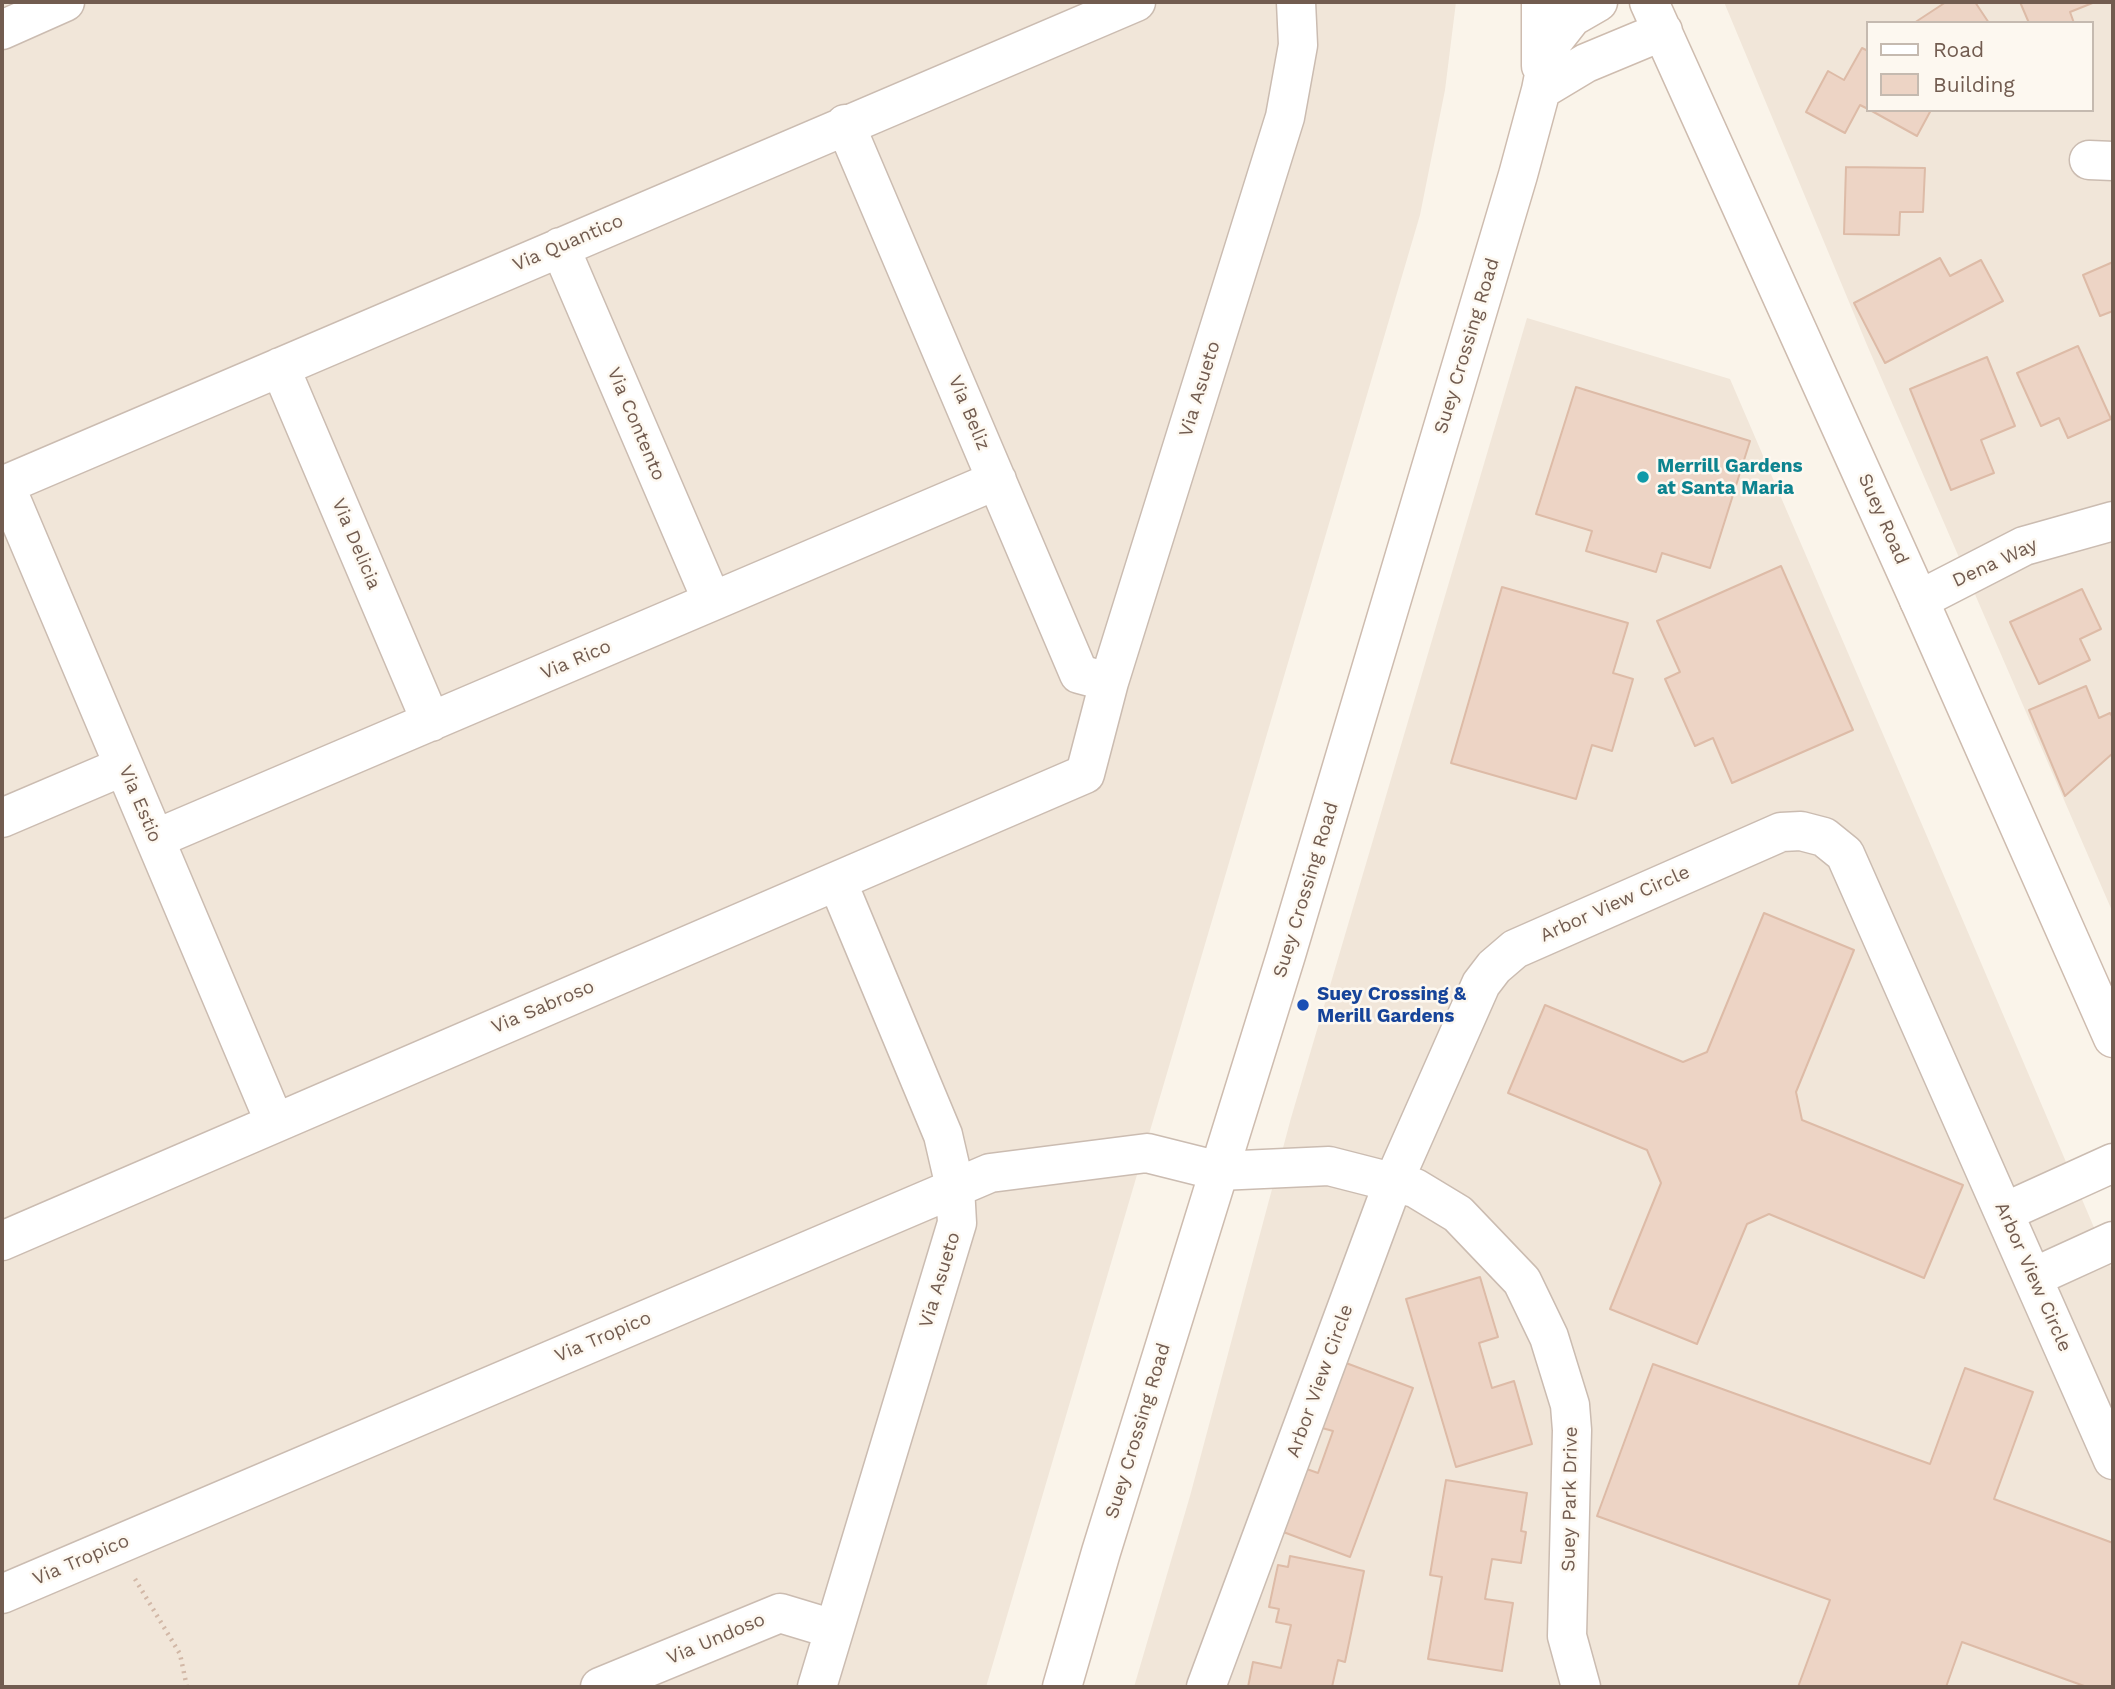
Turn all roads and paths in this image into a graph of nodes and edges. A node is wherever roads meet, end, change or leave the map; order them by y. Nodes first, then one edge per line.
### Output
1 (65, 2) edge
2 (1136, 2) edge
3 (1296, 2) edge
4 (1541, 2) edge
5 (1598, 2) edge
6 (1656, 17) edge
7 (2, 30) edge
8 (1541, 90) junction
9 (845, 124) junction
10 (560, 247) junction
11 (280, 367) junction
12 (997, 480) junction
13 (4, 486) edge
14 (2113, 521) edge
15 (1919, 600) junction
16 (712, 601) junction
17 (1109, 682) junction
18 (431, 722) junction
19 (124, 766) junction
20 (1084, 774) joint
21 (2, 818) edge
22 (155, 839) junction
23 (837, 881) junction
24 (2113, 1038) edge
25 (275, 1123) junction
26 (2113, 1163) edge
27 (1219, 1171) junction
28 (1394, 1183) junction
29 (955, 1187) junction
30 (2005, 1212) junction
31 (2, 1241) edge
32 (2113, 1241) edge
33 (2034, 1278) junction
34 (2113, 1460) edge
35 (120, 1543) junction
36 (2, 1594) edge
37 (833, 1629) junction
38 (187, 1687) edge
39 (600, 1687) edge
40 (817, 1687) edge
41 (1062, 1687) edge
42 (1206, 1687) edge
43 (1581, 1687) edge

1 - 7 street
2 - 9 street, Via Quantico
3 - 17 street, Via Asueto
4 - 8 street
5 - 8 street
6 - 8 street
6 - 15 street, Suey Road
8 - 27 street, Suey Crossing Road
9 - 10 street, Via Quantico
9 - 12 street, Via Beliz
10 - 11 street, Via Quantico
10 - 16 street, Via Contento
11 - 13 street, Via Quantico
11 - 18 street, Via Delicia
12 - 16 street, Via Rico
12 - 17 street, Via Beliz
13 - 19 street, Via Estio
14 - 15 street, Dena Way
15 - 24 street, Suey Road
16 - 18 street, Via Rico
17 - 20 street, Via Asueto
18 - 22 street, Via Rico
19 - 21 street
19 - 22 street, Via Estio
20 - 23 street, Via Sabroso
22 - 25 street, Via Estio
23 - 25 street, Via Sabroso
23 - 29 street, Via Asueto
25 - 31 street, Via Sabroso
26 - 30 street
27 - 28 street, Suey Park Drive
27 - 29 street, Via Tropico
27 - 41 street, Suey Crossing Road
28 - 30 street, Arbor View Circle
28 - 42 street, Arbor View Circle
28 - 43 street, Suey Park Drive
29 - 35 street, Via Tropico
29 - 37 street, Via Asueto
30 - 33 street, Arbor View Circle
32 - 33 street
33 - 34 street, Arbor View Circle
35 - 36 street, Via Tropico
35 - 38 path
37 - 39 street, Via Undoso
37 - 40 street, Via Asueto

